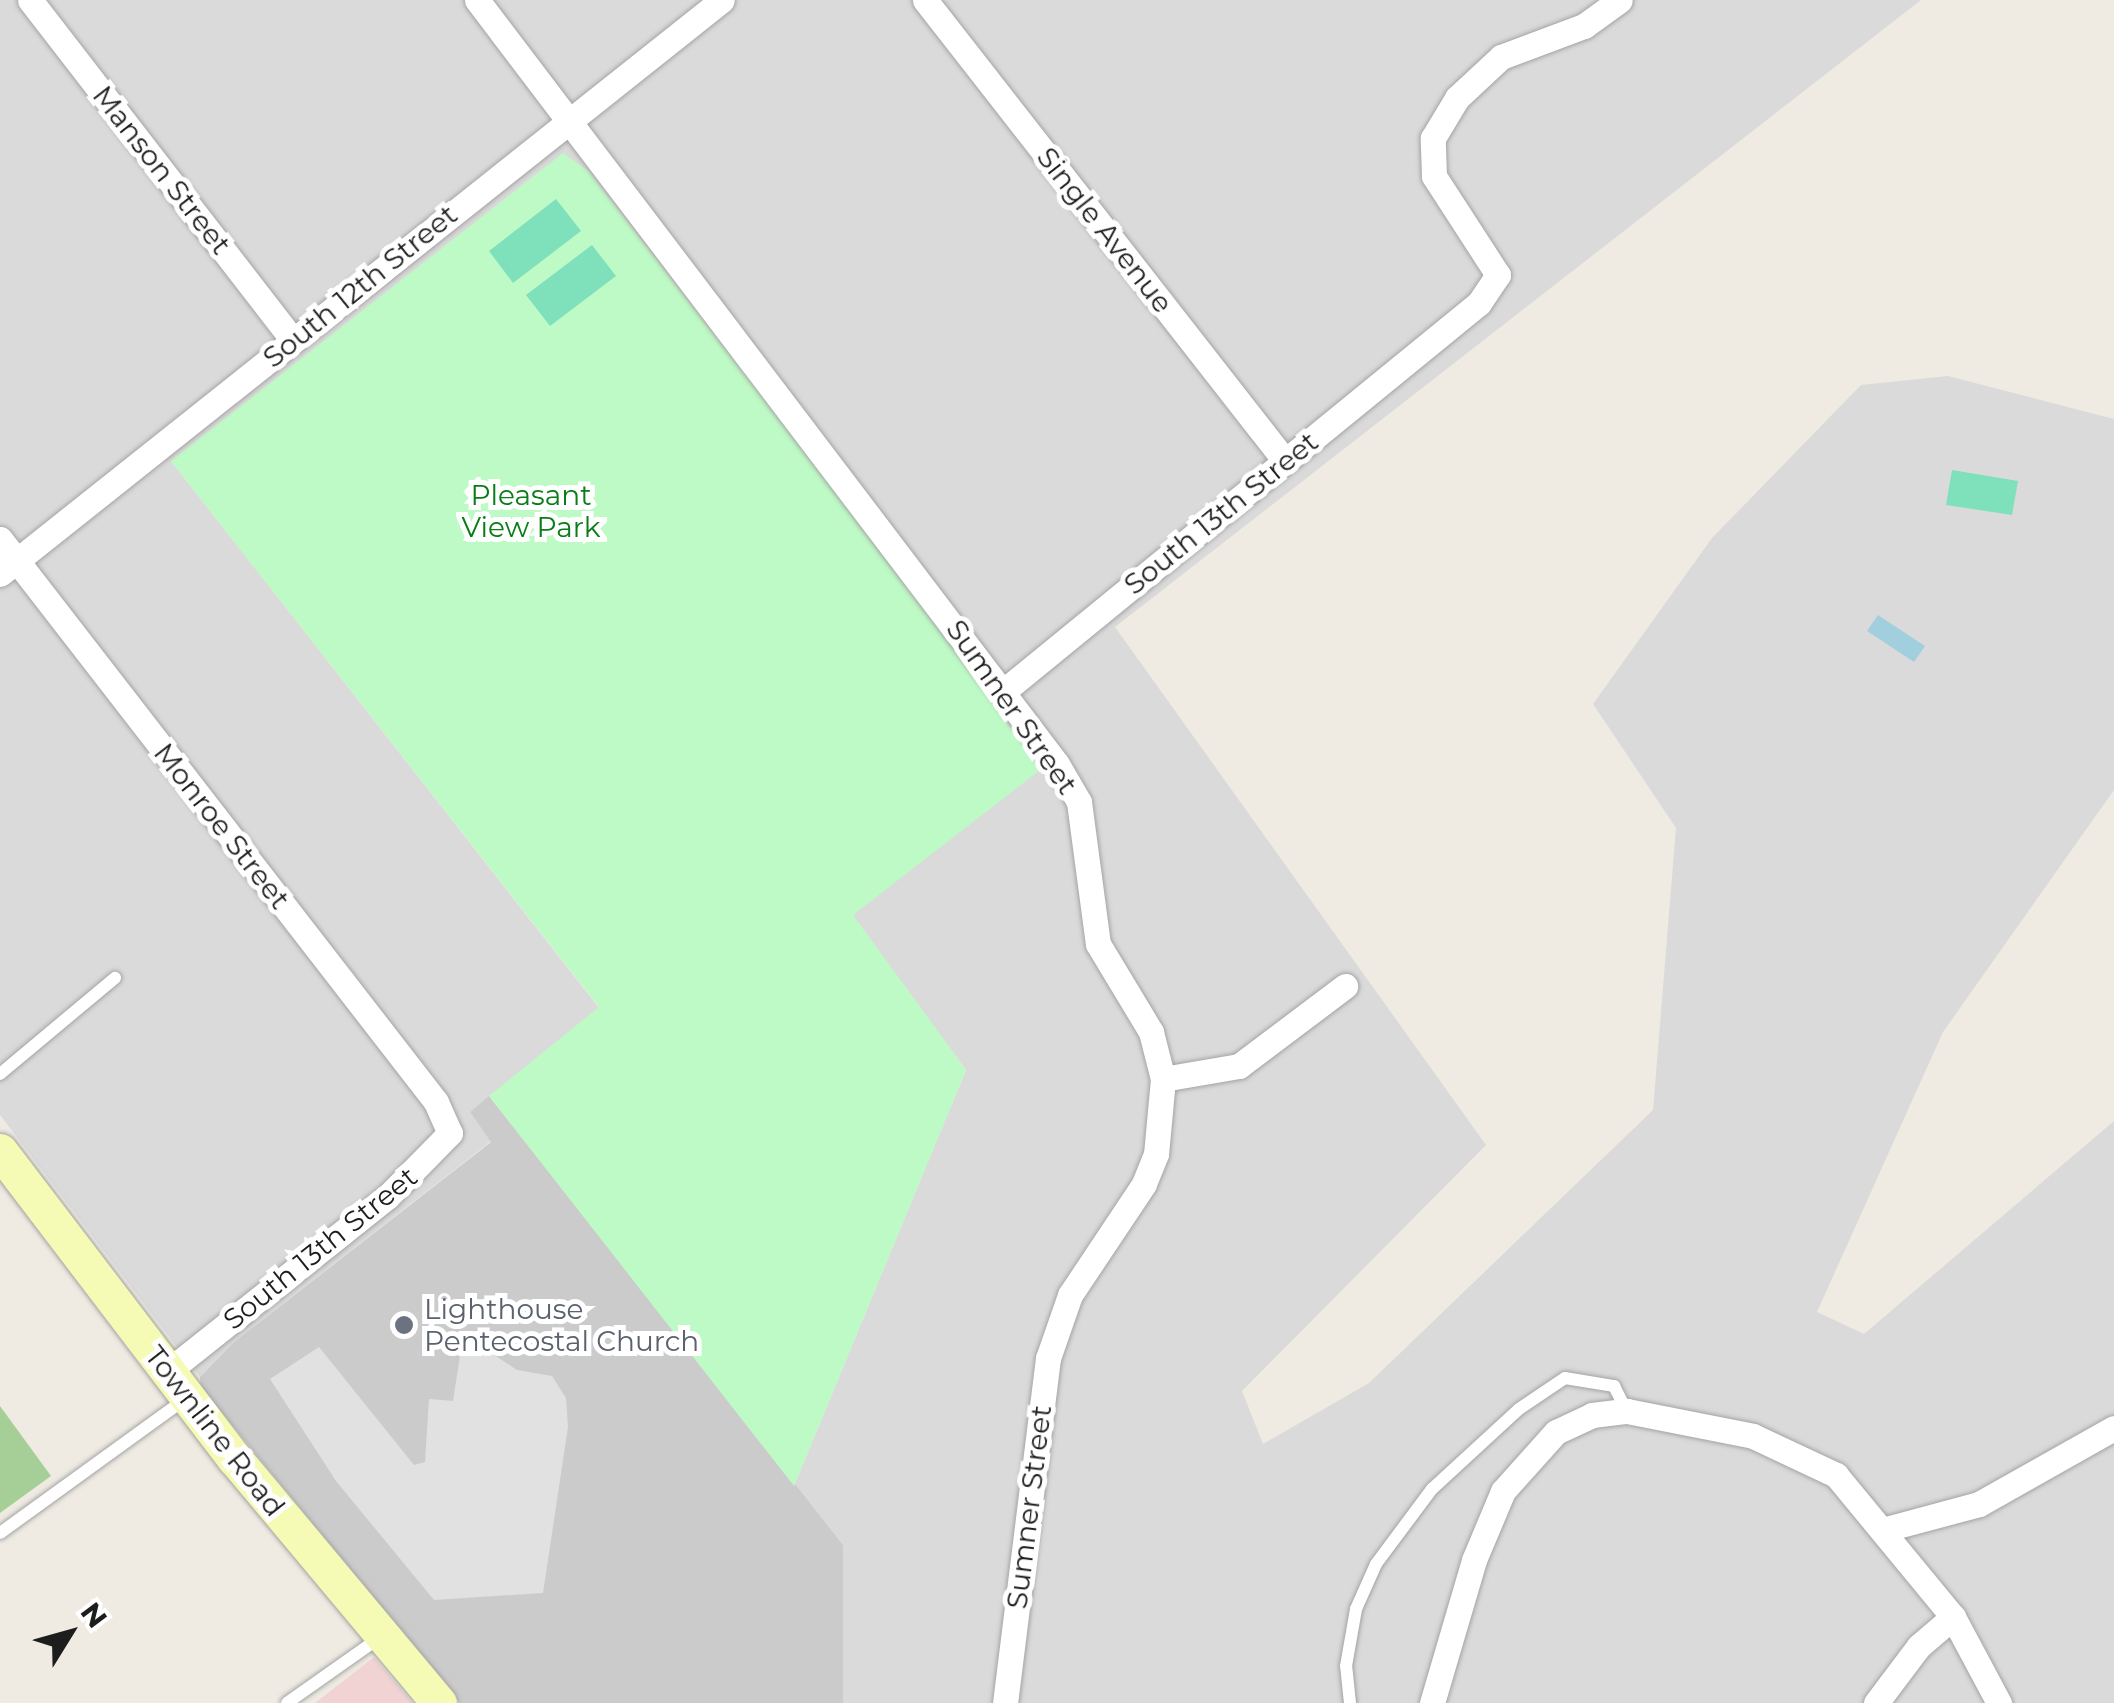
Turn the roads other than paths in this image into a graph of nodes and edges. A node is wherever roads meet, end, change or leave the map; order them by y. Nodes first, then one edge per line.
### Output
1 (30, 0) edge
2 (476, 0) edge
3 (722, 0) edge
4 (925, 0) edge
5 (1620, 0) edge
6 (568, 120) junction
7 (293, 340) junction
8 (1285, 461) junction
9 (0, 539) edge
10 (8, 567) edge
11 (1005, 690) junction
12 (115, 978) dead end
13 (1345, 986) dead end
14 (0, 1074) edge
15 (1163, 1079) junction
16 (443, 1113) joint
17 (0, 1152) edge
18 (177, 1385) junction
19 (1627, 1411) junction
20 (2114, 1428) edge
21 (1886, 1529) junction
22 (0, 1533) edge
23 (1953, 1616) junction
24 (382, 1635) junction
25 (287, 1703) edge
26 (440, 1703) edge
27 (1005, 1703) edge
28 (1350, 1703) edge
29 (1432, 1703) edge
30 (1876, 1703) edge
31 (1999, 1703) edge

1 - 7 street, Manson Street
2 - 6 street, Sumner Street
3 - 6 street, South 12th Street
4 - 8 street, Single Avenue
5 - 8 street, South 13th Street
6 - 7 street, South 12th Street
6 - 11 street, Sumner Street
7 - 10 street, South 12th Street
8 - 11 street, South 13th Street
9 - 10 street, Monroe Street
10 - 16 street, Monroe Street
11 - 15 street, Sumner Street
12 - 14 lane
13 - 15 street
15 - 27 street, Sumner Street
16 - 18 street, South 13th Street
17 - 18 street, Townline Road
18 - 22 lane
18 - 24 street, Townline Road
19 - 21 street
19 - 28 lane
19 - 29 street
20 - 21 street
21 - 23 street
23 - 30 street
23 - 31 street
24 - 25 lane
24 - 26 street, Townline Road

